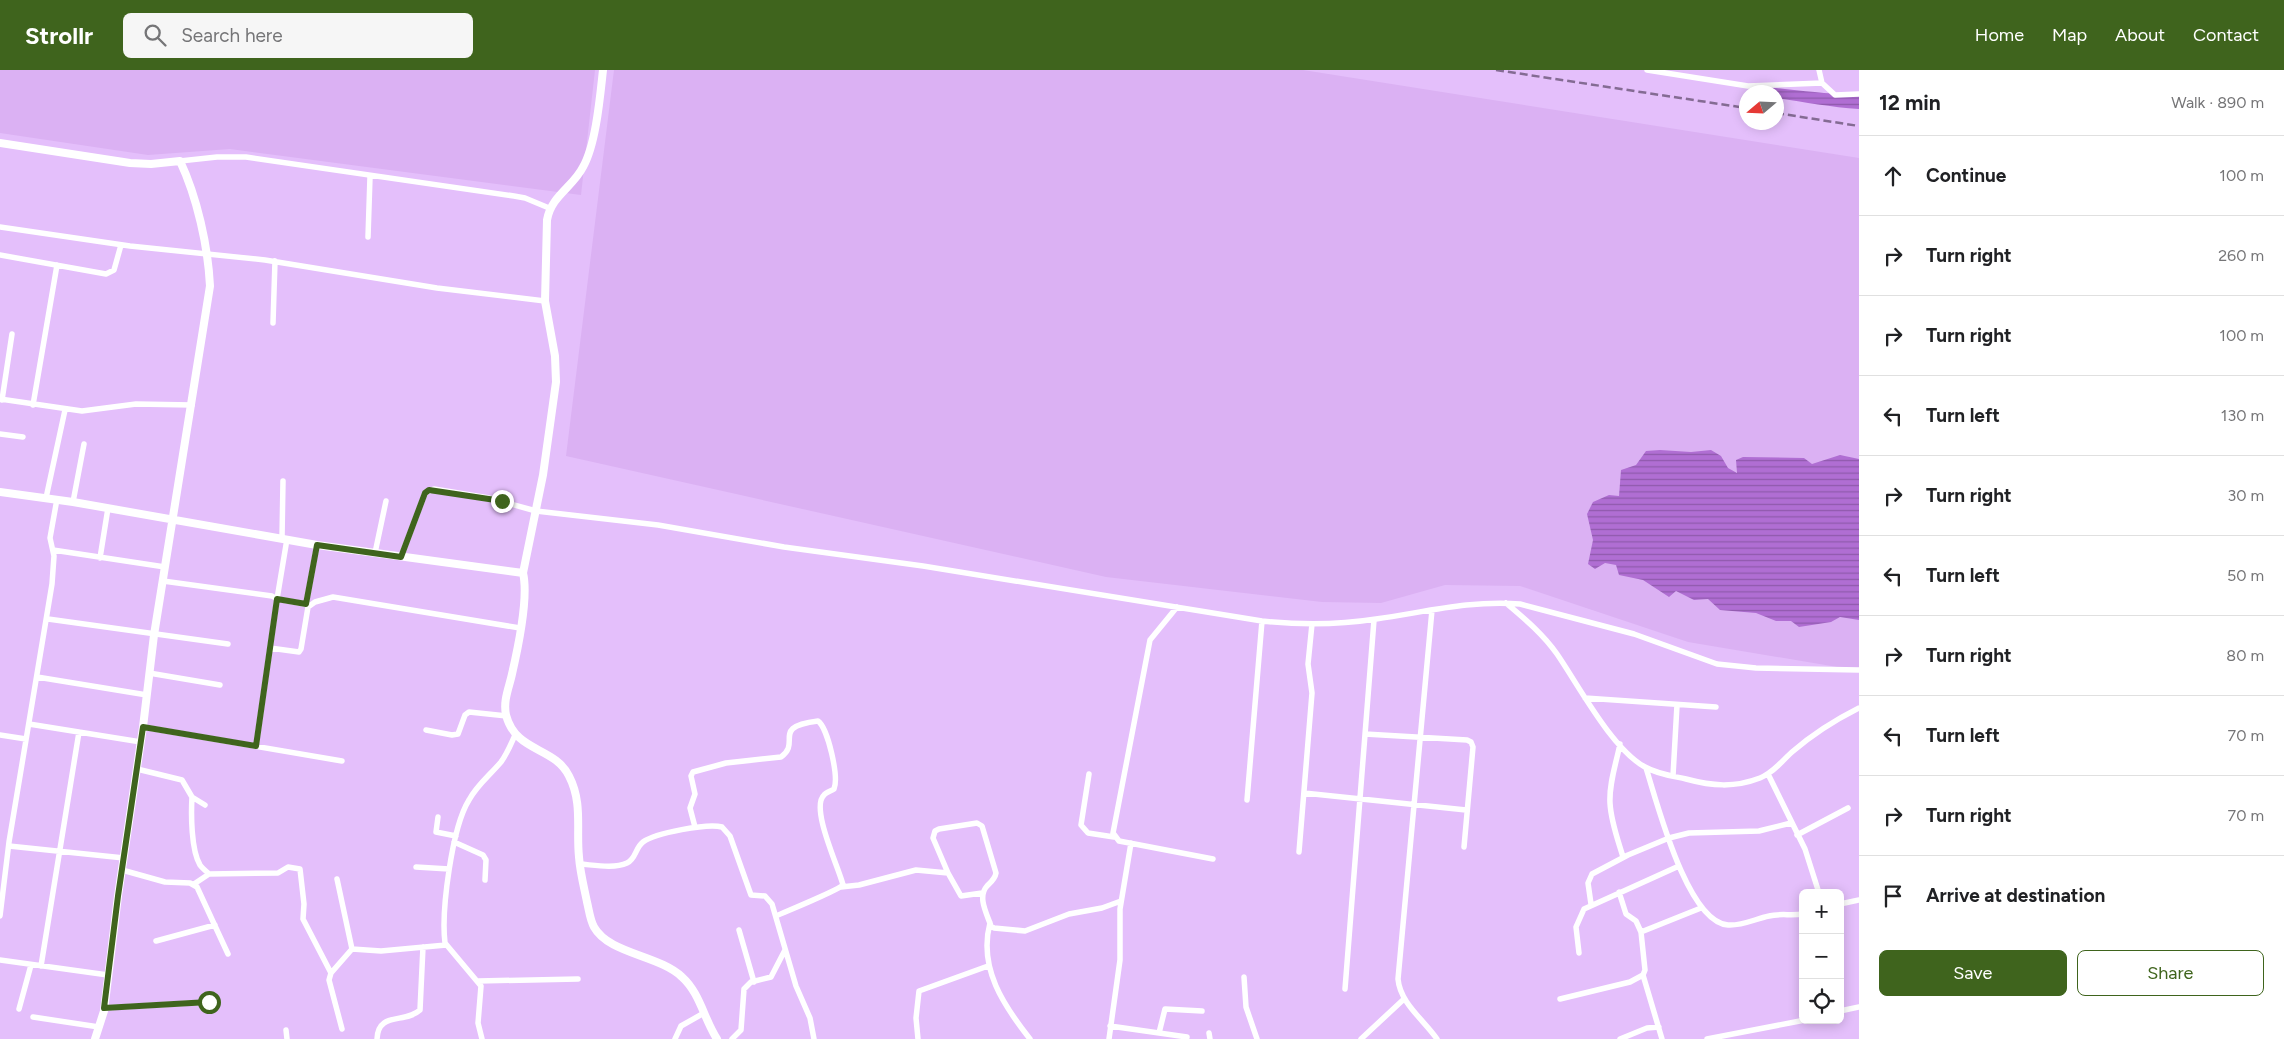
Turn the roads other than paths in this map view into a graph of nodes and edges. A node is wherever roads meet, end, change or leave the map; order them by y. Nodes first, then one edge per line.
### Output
1 (603, 70) edge
2 (1647, 70) edge
3 (1819, 70) edge
4 (1688, 73) edge
5 (1822, 83) junction
6 (1859, 94) edge
7 (0, 144) edge
8 (180, 161) junction
9 (370, 176) junction
10 (549, 208) junction
11 (0, 227) edge
12 (368, 238) dead end
13 (120, 245) junction
14 (206, 252) junction
15 (0, 255) edge
16 (275, 261) junction
17 (56, 265) junction
18 (545, 301) junction
19 (273, 323) dead end
20 (12, 334) dead end
21 (1, 399) edge
22 (34, 405) junction
23 (192, 405) junction
24 (65, 410) junction
25 (0, 434) edge
26 (23, 437) dead end
27 (84, 444) dead end
28 (283, 481) dead end
29 (0, 492) edge
30 (46, 498) junction
31 (57, 499) junction
32 (386, 501) dead end
33 (73, 502) junction
34 (108, 508) junction
35 (536, 511) junction
36 (171, 520) junction
37 (285, 538) junction
38 (317, 545) junction
39 (53, 550) junction
40 (375, 553) junction
41 (401, 557) junction
42 (100, 558) junction
43 (165, 567) junction
44 (523, 573) junction
45 (163, 581) junction
46 (277, 599) junction
47 (1506, 603) junction
48 (308, 604) junction
49 (1177, 607) junction
50 (1432, 610) junction
51 (48, 619) junction
52 (1374, 620) junction
53 (1262, 621) junction
54 (1312, 624) junction
55 (520, 628) junction
56 (154, 635) junction
57 (228, 644) dead end
58 (270, 648) junction
59 (1859, 670) edge
60 (149, 673) junction
61 (37, 676) junction
62 (220, 685) dead end
63 (147, 695) junction
64 (1585, 698) junction
65 (1677, 704) junction
66 (1716, 707) dead end
67 (1859, 708) edge
68 (507, 716) junction
69 (29, 724) junction
70 (143, 727) junction
71 (426, 730) dead end
72 (79, 732) junction
73 (1365, 734) junction
74 (0, 735) edge
75 (515, 735) junction
76 (1420, 738) junction
77 (26, 739) junction
78 (141, 742) junction
79 (1620, 744) junction
80 (256, 746) junction
81 (342, 761) dead end
82 (1646, 768) junction
83 (137, 769) junction
84 (1089, 774) dead end
85 (1768, 774) junction
86 (1673, 776) junction
87 (1304, 794) junction
88 (192, 797) junction
89 (1360, 798) junction
90 (1247, 800) dead end
91 (1414, 803) junction
92 (205, 805) dead end
93 (1848, 808) dead end
94 (1466, 810) junction
95 (438, 817) dead end
96 (1791, 823) junction
97 (695, 827) junction
98 (1797, 835) junction
99 (1114, 836) junction
100 (1669, 838) junction
101 (455, 839) junction
102 (1131, 843) junction
103 (9, 846) junction
104 (1464, 847) dead end
105 (59, 852) junction
106 (1299, 852) dead end
107 (1623, 857) junction
108 (124, 858) junction
109 (1214, 859) dead end
110 (580, 864) junction
111 (1679, 866) junction
112 (416, 867) dead end
113 (449, 869) junction
114 (122, 870) junction
115 (948, 873) junction
116 (209, 874) junction
117 (336, 879) dead end
118 (485, 880) dead end
119 (194, 884) junction
120 (842, 887) junction
121 (1818, 889) edge
122 (1619, 892) junction
123 (982, 893) junction
124 (1859, 900) edge
125 (1121, 902) junction
126 (1844, 903) edge
127 (1591, 904) junction
128 (1701, 908) junction
129 (1799, 914) edge
130 (0, 916) edge
131 (776, 916) junction
132 (990, 923) junction
133 (215, 925) junction
134 (739, 930) dead end
135 (1642, 932) junction
136 (156, 941) dead end
137 (446, 945) junction
138 (422, 947) junction
139 (352, 949) junction
140 (785, 950) junction
141 (1579, 953) dead end
142 (228, 954) dead end
143 (0, 960) edge
144 (31, 965) junction
145 (41, 966) junction
146 (988, 966) junction
147 (332, 973) junction
148 (108, 975) junction
149 (1643, 975) junction
150 (1244, 977) dead end
151 (578, 979) dead end
152 (478, 981) junction
153 (754, 982) junction
154 (1345, 989) dead end
155 (1404, 999) junction
156 (1560, 999) dead end
157 (209, 1002) dead end
158 (1859, 1006) edge
159 (104, 1008) junction
160 (19, 1009) dead end
161 (1844, 1010) edge
162 (1202, 1012) dead end
163 (704, 1013) junction
164 (34, 1017) dead end
165 (1799, 1021) edge
166 (1110, 1026) junction
167 (99, 1027) junction
168 (1659, 1027) junction
169 (342, 1029) dead end
170 (286, 1030) dead end
171 (1159, 1033) junction
172 (1187, 1037) dead end
173 (95, 1039) edge
174 (287, 1039) edge
175 (377, 1039) edge
176 (482, 1039) edge
177 (675, 1039) edge
178 (717, 1039) edge
179 (732, 1039) edge
180 (814, 1039) edge
181 (918, 1039) edge
182 (1030, 1039) edge
183 (1109, 1039) edge
184 (1257, 1039) edge
185 (1361, 1039) edge
186 (1437, 1039) edge
187 (1620, 1039) edge
188 (1662, 1039) edge
189 (1707, 1039) edge

1 - 10 street
2 - 4 street
3 - 5 street
4 - 5 street
5 - 6 street
7 - 8 street
8 - 9 street
8 - 14 street
9 - 10 street
9 - 12 street
10 - 18 street
11 - 13 street
13 - 14 street
13 - 17 street
14 - 16 street
14 - 23 street
15 - 17 street
16 - 18 street
16 - 19 street
17 - 22 street
18 - 35 street
20 - 21 street
21 - 22 street
22 - 24 street
23 - 24 street
23 - 36 street
24 - 30 street
25 - 26 street
27 - 33 street
28 - 37 street
29 - 30 street
30 - 31 street
31 - 33 street
31 - 39 street
32 - 40 street
33 - 34 street
34 - 36 street
34 - 42 street
35 - 41 street
35 - 44 street
35 - 49 street
36 - 37 street
36 - 43 street
37 - 38 street
37 - 46 street
38 - 40 street
38 - 48 street
39 - 42 street
39 - 51 street
40 - 41 street
41 - 44 street
42 - 43 street
43 - 45 street
44 - 55 street
45 - 46 street
45 - 56 street
46 - 48 street
46 - 58 street
47 - 50 street
47 - 59 street
47 - 64 street
48 - 55 street
48 - 58 street
49 - 53 street
49 - 99 street
50 - 52 street
50 - 76 street
51 - 56 street
51 - 61 street
52 - 54 street
52 - 73 street
53 - 54 street
53 - 90 street
54 - 87 street
55 - 68 street
56 - 57 street
56 - 60 street
58 - 80 street
60 - 62 street
60 - 63 street
61 - 63 street
61 - 69 street
63 - 70 street
64 - 65 street
64 - 79 street
65 - 66 street
65 - 86 street
67 - 85 street
68 - 71 street
68 - 75 street
69 - 72 street
69 - 77 street
70 - 78 street
70 - 80 street
72 - 78 street
72 - 105 street
73 - 76 street
73 - 89 street
74 - 77 street
75 - 101 street
75 - 110 street
76 - 91 street
76 - 94 street
77 - 103 street
78 - 83 street
79 - 82 street
79 - 107 street
80 - 81 street
82 - 86 street
82 - 100 street
83 - 88 street
83 - 108 street
84 - 99 street
85 - 86 street
85 - 96 street
87 - 89 street
87 - 106 street
88 - 92 street
88 - 116 street
89 - 91 street
89 - 154 street
91 - 94 street
91 - 155 street
93 - 98 street
94 - 104 street
95 - 101 street
96 - 98 street
96 - 100 street
97 - 110 street
97 - 120 street
97 - 131 street
98 - 121 street
99 - 102 street
100 - 107 street
100 - 111 street
101 - 113 street
101 - 118 street
102 - 109 street
102 - 125 street
103 - 105 street
103 - 130 street
105 - 108 street
105 - 145 street
107 - 127 street
108 - 114 street
110 - 163 street
111 - 122 street
111 - 128 street
112 - 113 street
113 - 137 street
114 - 119 street
114 - 148 street
115 - 120 street
115 - 123 street
115 - 123 street
116 - 119 street
116 - 147 street
117 - 139 street
119 - 133 street
120 - 131 street
122 - 127 street
122 - 135 street
123 - 132 street
124 - 126 street
125 - 132 street
125 - 166 street
127 - 141 street
128 - 129 street
128 - 135 street
131 - 140 street
132 - 146 street
133 - 136 street
133 - 142 street
134 - 153 street
135 - 149 street
137 - 138 street
137 - 152 street
138 - 139 street
138 - 175 street
139 - 147 street
140 - 153 street
140 - 180 street
143 - 144 street
144 - 145 street
144 - 160 street
145 - 148 street
146 - 181 street
146 - 182 street
147 - 169 street
148 - 159 street
149 - 156 street
149 - 168 street
150 - 184 street
151 - 152 street
152 - 176 street
153 - 179 street
155 - 185 street
155 - 186 street
157 - 159 street
158 - 161 street
159 - 167 street
162 - 171 street
163 - 177 street
163 - 178 street
164 - 167 street
165 - 189 street
166 - 171 street
166 - 183 street
167 - 173 street
168 - 187 street
168 - 188 street
170 - 174 street
171 - 172 street

